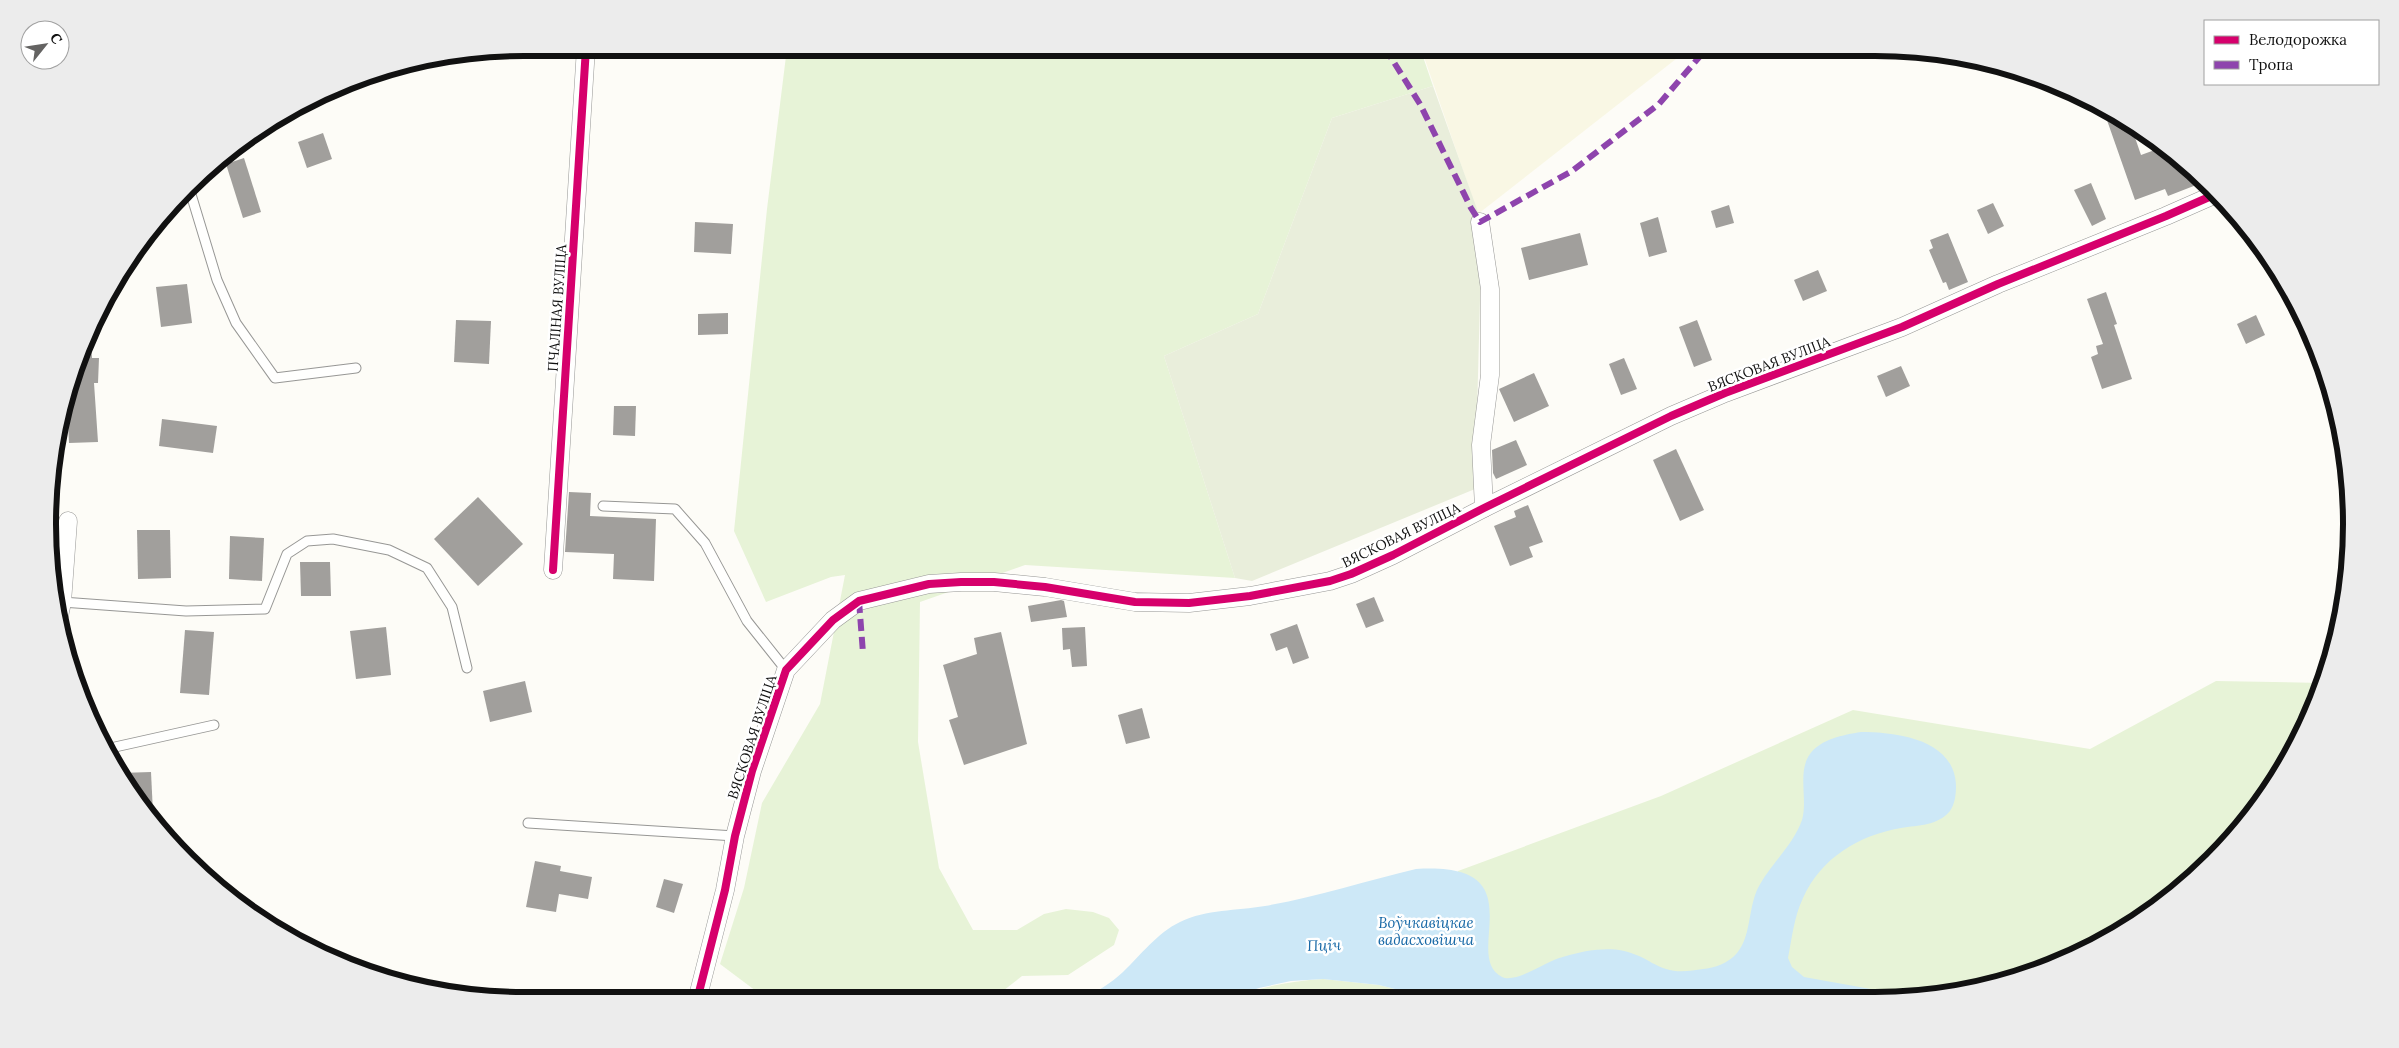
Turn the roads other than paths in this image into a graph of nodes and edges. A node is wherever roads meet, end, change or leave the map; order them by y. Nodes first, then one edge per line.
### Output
1 (585, 56) edge
2 (191, 195) edge
3 (2210, 197) edge
4 (1480, 222) dead end
5 (356, 368) dead end
6 (602, 506) dead end
7 (1484, 508) junction
8 (68, 521) dead end
9 (553, 570) dead end
10 (62, 599) edge
11 (62, 602) edge
12 (467, 668) dead end
13 (786, 670) junction
14 (214, 725) dead end
15 (113, 747) edge
16 (528, 823) dead end
17 (735, 836) junction
18 (699, 992) edge

1 - 9 street, ПЧАЛІНАЯ ВУЛІЦА
2 - 5 lane
3 - 7 street, ВЯСКОВАЯ ВУЛІЦА
4 - 7 street
6 - 13 lane
7 - 13 street, ВЯСКОВАЯ ВУЛІЦА
8 - 10 street
11 - 12 lane
13 - 17 street, ВЯСКОВАЯ ВУЛІЦА
14 - 15 lane
16 - 17 lane
17 - 18 street, ВЯСКОВАЯ ВУЛІЦА

